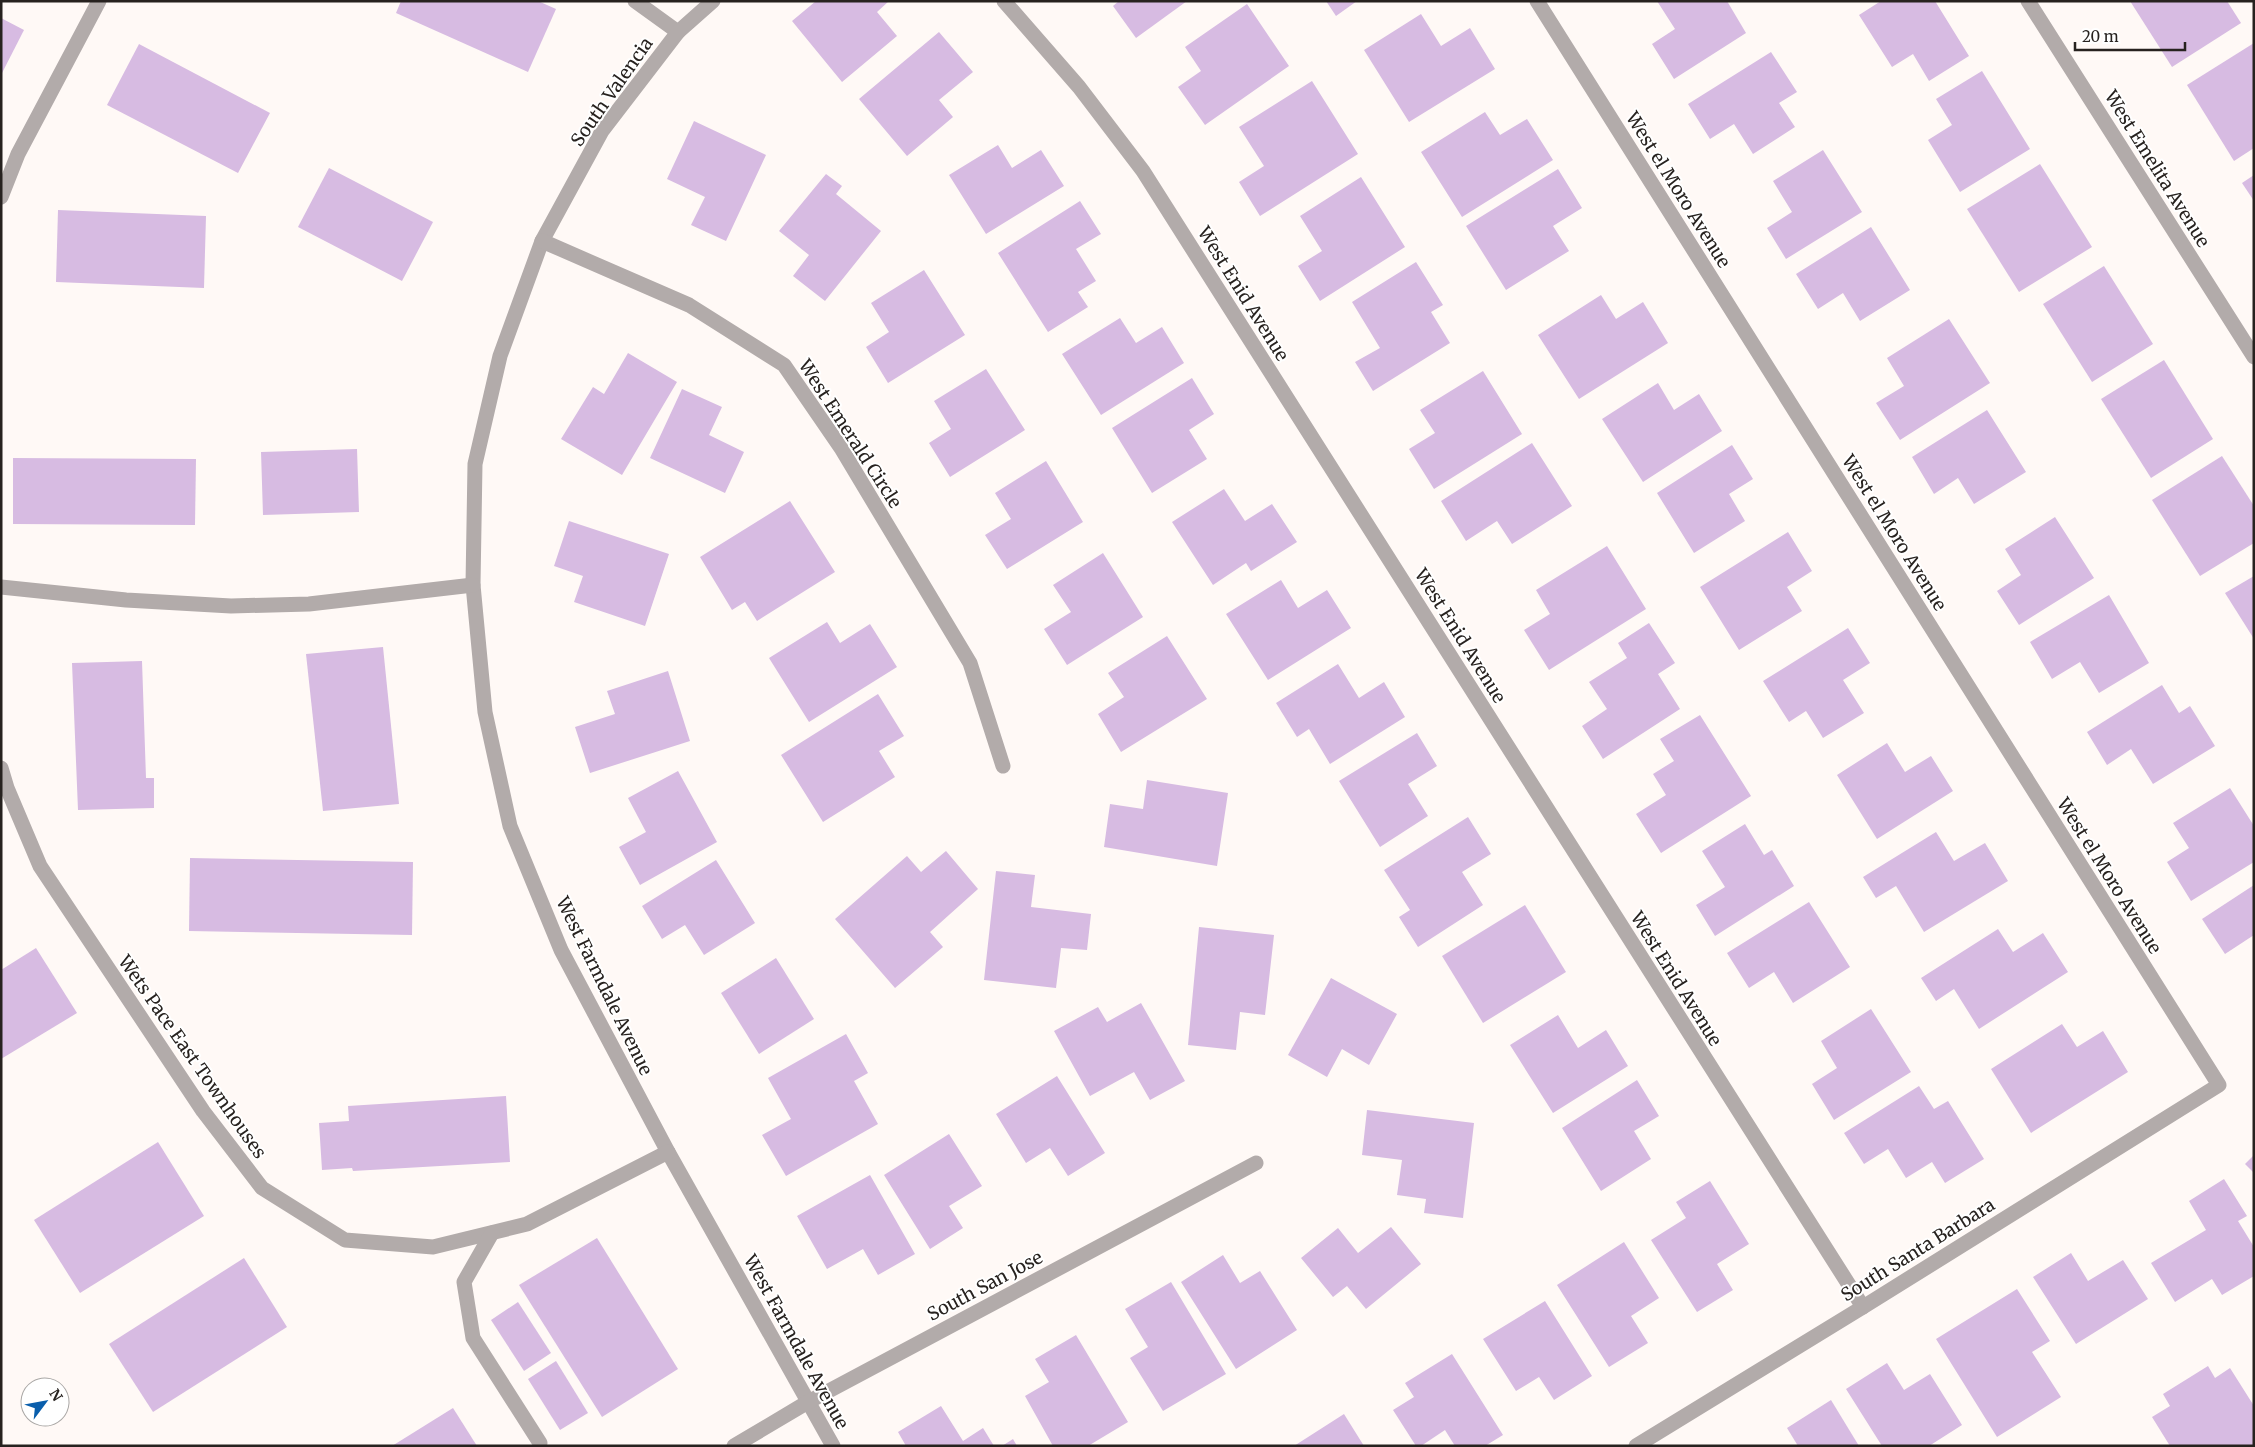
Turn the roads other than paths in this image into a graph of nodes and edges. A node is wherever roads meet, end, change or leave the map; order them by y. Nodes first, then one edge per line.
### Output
1 (99, 1) edge
2 (635, 1) edge
3 (713, 1) edge
4 (1004, 1) edge
5 (1537, 1) edge
6 (2028, 1) edge
7 (678, 32) junction
8 (1, 197) edge
9 (542, 242) junction
10 (2254, 356) edge
11 (473, 585) junction
12 (1, 587) edge
13 (1003, 766) dead end
14 (1, 768) edge
15 (2219, 1085) joint
16 (668, 1152) junction
17 (1256, 1163) dead end
18 (492, 1233) junction
19 (1863, 1307) junction
20 (808, 1402) junction
21 (540, 1443) dead end
22 (734, 1446) edge
23 (833, 1446) edge
24 (1636, 1446) edge

1 - 8 street
2 - 7 street
3 - 7 street, South Valencia
4 - 19 street, West Enid Avenue
5 - 15 street, West el Moro Avenue
6 - 10 street, West Emelita Avenue
7 - 9 street, South Valencia
9 - 11 street, West Farmdale Avenue
9 - 13 street, West Emerald Circle
11 - 12 street
11 - 16 street, West Farmdale Avenue
14 - 18 street, Wets Pace East Townhouses
15 - 19 street, South Santa Barbara
16 - 18 street, Wets Pace East Townhouses
16 - 20 street, West Farmdale Avenue
17 - 20 street, South San Jose
18 - 21 street
19 - 24 street, South Santa Barbara
20 - 22 street, South San Jose
20 - 23 street, West Farmdale Avenue

